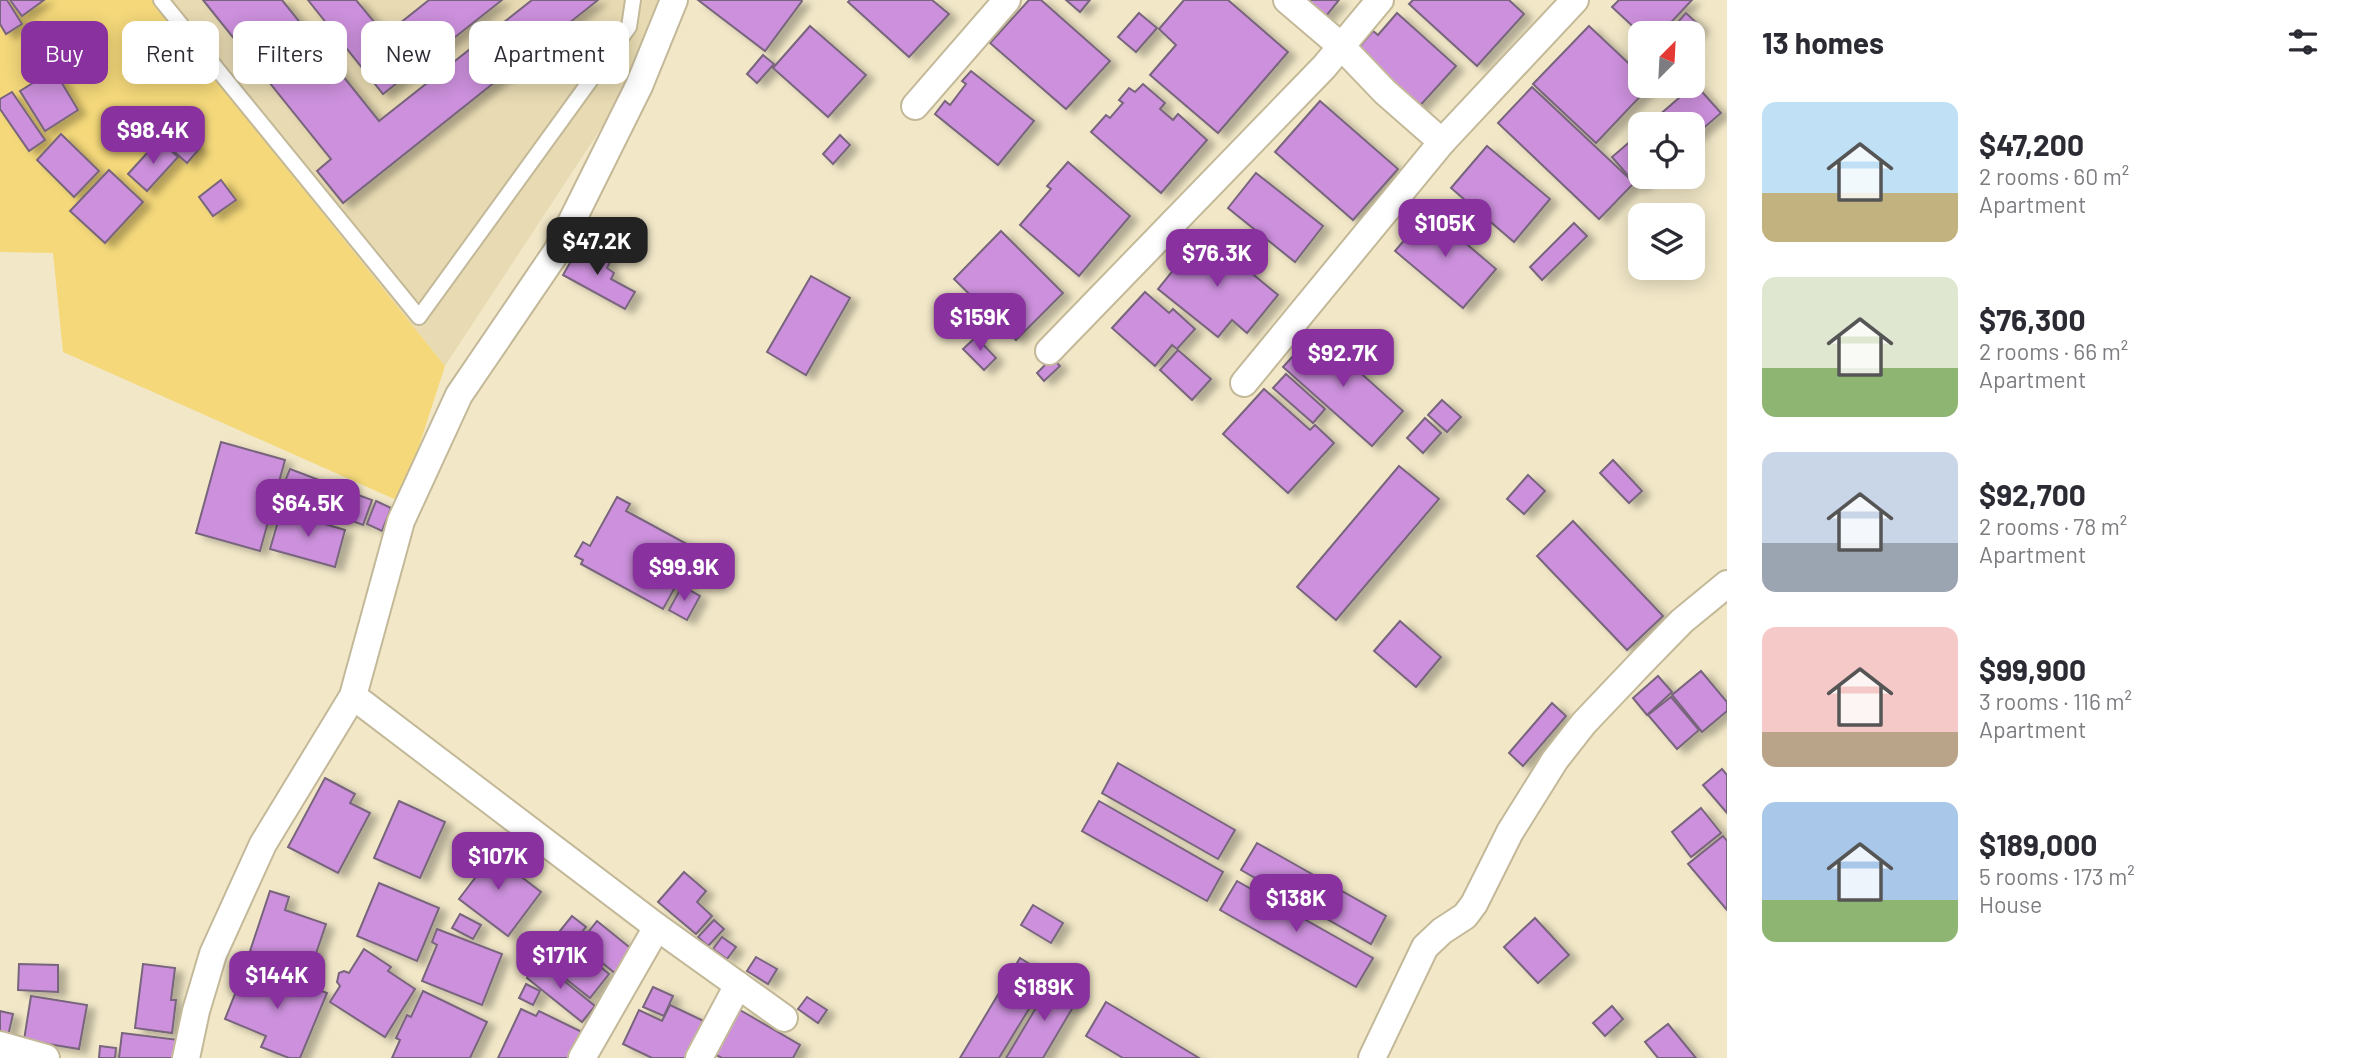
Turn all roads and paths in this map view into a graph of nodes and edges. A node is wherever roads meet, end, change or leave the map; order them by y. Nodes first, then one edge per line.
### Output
1 (161, 0) edge
2 (633, 0) edge
3 (674, 0) edge
4 (1007, 0) edge
5 (1287, 0) edge
6 (1380, 0) edge
7 (1575, 0) edge
8 (1341, 46) junction
9 (915, 106) dead end
10 (1442, 142) junction
11 (1049, 351) dead end
12 (1244, 383) dead end
13 (1727, 584) edge
14 (353, 696) junction
15 (657, 927) junction
16 (738, 985) junction
17 (784, 1018) dead end
18 (0, 1045) edge
19 (47, 1058) edge
20 (186, 1058) edge
21 (582, 1058) edge
22 (699, 1058) edge
23 (1372, 1058) edge

1 - 2 lane
3 - 14 street
4 - 9 street
5 - 8 street
6 - 8 street
7 - 10 street
8 - 10 street
8 - 11 street
10 - 12 street
13 - 23 street
14 - 15 street
14 - 20 street
15 - 16 street
15 - 21 street
16 - 17 street
16 - 22 street
18 - 19 street

